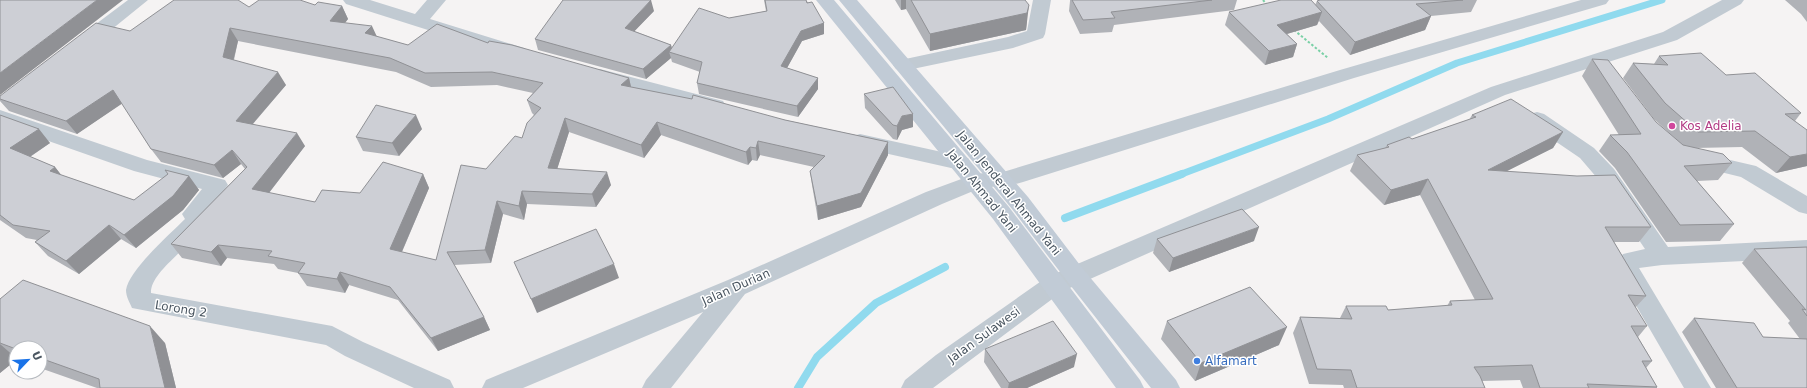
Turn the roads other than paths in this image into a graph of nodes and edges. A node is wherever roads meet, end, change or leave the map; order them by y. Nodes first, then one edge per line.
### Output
1 (139, 0) edge
2 (352, 0) edge
3 (437, 0) edge
4 (825, 0) edge
5 (848, 0) edge
6 (1042, 0) edge
7 (1600, 0) edge
8 (1735, 0) edge
9 (418, 21) junction
10 (69, 54) edge
11 (538, 57) edge
12 (1598, 60) junction
13 (904, 65) junction
14 (582, 70) edge
15 (1610, 78) edge
16 (1498, 91) junction
17 (2, 109) edge
18 (737, 112) edge
19 (841, 137) edge
20 (1678, 155) edge
21 (960, 163) junction
22 (1000, 180) junction
23 (975, 182) junction
24 (1807, 206) edge
25 (1011, 208) junction
26 (1807, 249) edge
27 (1662, 256) junction
28 (1057, 269) junction
29 (737, 287) junction
30 (441, 388) edge
31 (495, 388) edge
32 (655, 388) edge
33 (914, 388) edge
34 (1131, 388) edge
35 (1168, 388) edge
36 (1698, 388) edge

1 - 10 street
2 - 9 street
3 - 9 street
4 - 21 main road, Jalan Ahmad Yani
5 - 13 main road, Jalan Jenderal Ahmad Yani
6 - 13 street
7 - 22 street, Jalan Durian
8 - 12 street, Jalan Sulawesi
9 - 11 street
12 - 15 street
12 - 16 street, Jalan Sulawesi
13 - 22 main road, Jalan Jenderal Ahmad Yani
14 - 18 street
16 - 27 street
16 - 28 street, Jalan Sulawesi
17 - 30 street, Lorong 2
19 - 21 street
20 - 24 street
21 - 23 main road, Jalan Ahmad Yani
22 - 23 street, Jalan Durian
22 - 25 main road, Jalan Jenderal Ahmad Yani
23 - 25 main road, Jalan Ahmad Yani
23 - 29 street, Jalan Durian
25 - 28 main road, Jalan Ahmad Yani
26 - 27 street
27 - 36 street
28 - 33 street, Jalan Sulawesi
28 - 34 main road, Jalan Ahmad Yani
28 - 35 main road
29 - 31 street, Jalan Durian
29 - 32 street

